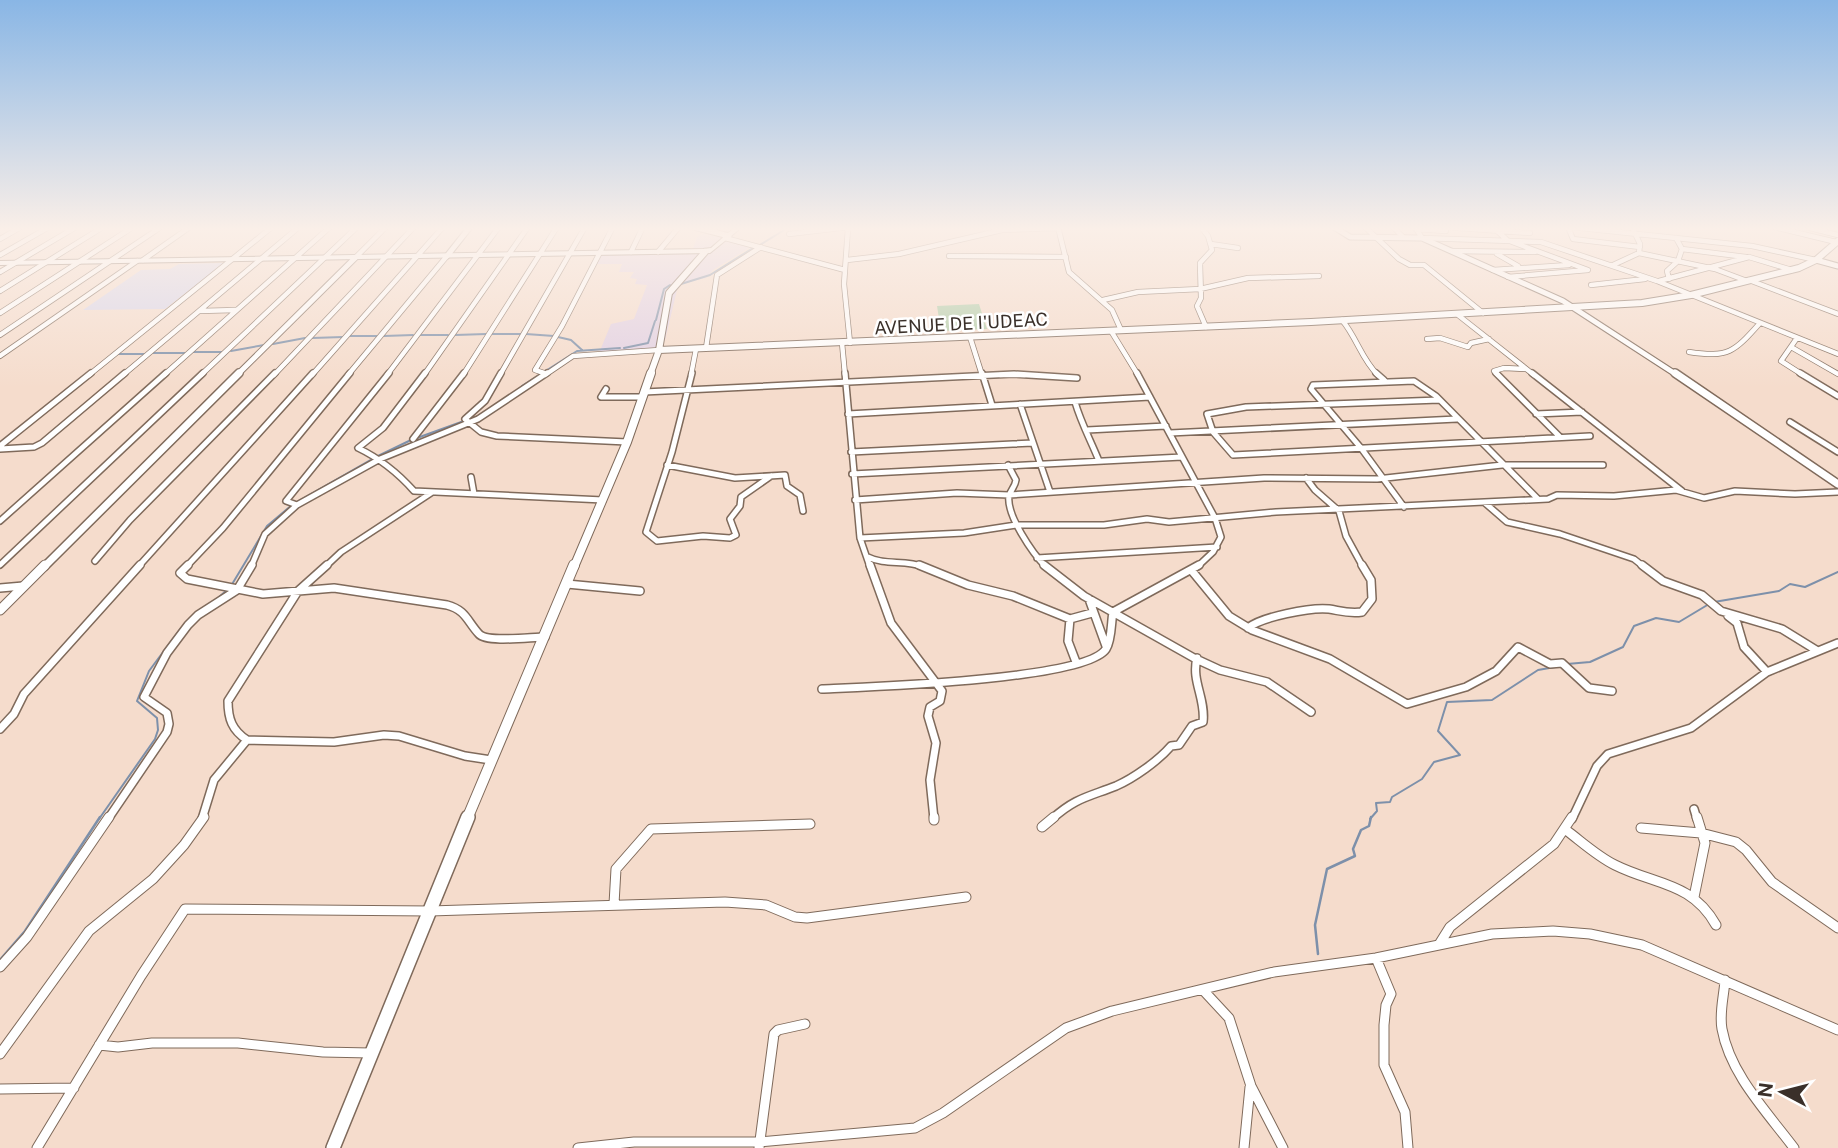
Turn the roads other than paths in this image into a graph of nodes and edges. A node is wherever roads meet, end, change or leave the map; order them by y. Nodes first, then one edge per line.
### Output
1 (17, 281) edge
2 (50, 281) edge
3 (82, 281) edge
4 (110, 281) edge
5 (206, 281) edge
6 (237, 281) edge
7 (270, 281) edge
8 (301, 281) edge
9 (332, 281) edge
10 (364, 281) edge
11 (394, 281) edge
12 (427, 281) edge
13 (459, 281) edge
14 (489, 281) edge
15 (523, 281) edge
16 (553, 281) edge
17 (586, 281) edge
18 (679, 281) edge
19 (716, 281) edge
20 (846, 281) edge
21 (1077, 281) edge
22 (1200, 281) edge
23 (1237, 281) edge
24 (1443, 281) edge
25 (1516, 281) edge
26 (1627, 281) edge
27 (1657, 281) edge
28 (1748, 281) joint
29 (1591, 285) dead end
30 (1200, 289) junction
31 (0, 291) edge
32 (1691, 295) junction
33 (1103, 300) junction
34 (1573, 307) junction
35 (236, 310) junction
36 (200, 311) junction
37 (0, 313) edge
38 (1483, 313) junction
39 (1458, 314) junction
40 (1838, 314) edge
41 (1342, 320) junction
42 (1760, 323) junction
43 (1206, 327) junction
44 (1121, 330) junction
45 (1111, 331) junction
46 (0, 335) edge
47 (970, 337) junction
48 (1797, 338) junction
49 (1427, 339) dead end
50 (1489, 339) junction
51 (842, 343) junction
52 (850, 343) junction
53 (1791, 347) junction
54 (706, 348) junction
55 (696, 349) junction
56 (659, 350) junction
57 (1689, 352) dead end
58 (1838, 354) edge
59 (0, 356) edge
60 (1527, 369) junction
61 (541, 373) junction
62 (1838, 374) edge
63 (981, 375) junction
64 (1077, 378) dead end
65 (1384, 380) junction
66 (845, 383) junction
67 (606, 389) dead end
68 (689, 390) junction
69 (643, 394) junction
70 (1838, 396) edge
71 (1150, 397) junction
72 (1439, 400) junction
73 (1075, 402) junction
74 (1324, 403) junction
75 (1020, 404) junction
76 (992, 405) junction
77 (1584, 412) junction
78 (848, 414) junction
79 (1536, 414) junction
80 (1457, 419) junction
81 (467, 422) junction
82 (1790, 422) dead end
83 (1341, 425) junction
84 (1166, 426) junction
85 (1087, 430) junction
86 (1213, 432) junction
87 (1170, 433) junction
88 (1590, 436) dead end
89 (1562, 438) junction
90 (413, 439) dead end
91 (627, 442) junction
92 (1481, 442) junction
93 (1032, 443) junction
94 (0, 447) edge
95 (1361, 448) junction
96 (851, 452) junction
97 (1838, 453) edge
98 (1182, 457) junction
99 (380, 459) junction
100 (1099, 461) junction
101 (1040, 463) junction
102 (667, 464) junction
103 (1008, 465) junction
104 (1502, 465) junction
105 (1603, 465) dead end
106 (852, 474) junction
107 (771, 476) junction
108 (471, 477) dead end
109 (1383, 477) junction
110 (1306, 478) junction
111 (1196, 483) junction
112 (1838, 484) edge
113 (1050, 492) junction
114 (1838, 492) edge
115 (431, 493) junction
116 (1686, 493) junction
117 (474, 494) junction
118 (1009, 495) junction
119 (1538, 499) junction
120 (603, 500) junction
121 (855, 500) junction
122 (1485, 503) junction
123 (294, 505) junction
124 (1404, 507) junction
125 (803, 511) dead end
126 (1339, 511) junction
127 (1215, 518) junction
128 (0, 521) edge
129 (1016, 525) junction
130 (860, 538) junction
131 (1217, 547) junction
132 (868, 557) junction
133 (1037, 558) junction
134 (95, 561) dead end
135 (0, 565) edge
136 (1192, 571) junction
137 (567, 584) junction
138 (25, 585) junction
139 (0, 588) edge
140 (231, 589) junction
141 (299, 591) junction
142 (640, 591) dead end
143 (1088, 599) junction
144 (0, 610) edge
145 (1721, 611) junction
146 (1114, 612) junction
147 (1092, 613) junction
148 (1070, 619) junction
149 (1248, 628) junction
150 (545, 638) junction
151 (1838, 643) edge
152 (1107, 648) junction
153 (1816, 650) junction
154 (1197, 658) junction
155 (1076, 662) junction
156 (1767, 672) junction
157 (936, 684) junction
158 (822, 689) dead end
159 (1612, 691) dead end
160 (1311, 712) dead end
161 (0, 729) edge
162 (247, 740) junction
163 (491, 760) junction
164 (1694, 809) dead end
165 (934, 820) dead end
166 (810, 824) dead end
167 (1042, 827) dead end
168 (1641, 828) dead end
169 (1566, 830) junction
170 (1700, 831) junction
171 (966, 897) dead end
172 (1694, 897) junction
173 (614, 904) junction
174 (430, 911) junction
175 (1716, 925) dead end
176 (1838, 928) edge
177 (1440, 943) junction
178 (1376, 958) junction
179 (0, 967) edge
180 (1725, 979) junction
181 (1203, 990) junction
182 (805, 1024) dead end
183 (1838, 1030) edge
184 (99, 1045) junction
185 (372, 1053) junction
186 (0, 1054) edge
187 (1251, 1086) junction
188 (74, 1088) junction
189 (0, 1089) edge
190 (759, 1145) edge
191 (37, 1148) edge
192 (333, 1148) edge
193 (578, 1148) edge
194 (1244, 1148) edge
195 (1283, 1148) edge
196 (1408, 1148) edge
197 (1794, 1148) edge

1 - 31 street
2 - 37 street
3 - 46 street
4 - 59 street
5 - 94 street
6 - 36 street
7 - 35 street
8 - 135 street
9 - 138 street
10 - 134 street
11 - 161 street
12 - 140 street
13 - 123 street
14 - 99 street
15 - 90 street
16 - 81 street
17 - 61 street
18 - 56 main road
19 - 54 street
20 - 52 street
21 - 33 street
22 - 30 street
23 - 30 street
24 - 38 street
25 - 34 street
26 - 29 street
27 - 32 street
28 - 32 main road, AVENUE DE I'UDEAC
28 - 40 street
30 - 33 street
30 - 43 street
32 - 34 main road, AVENUE DE I'UDEAC
32 - 42 street
33 - 44 street
34 - 38 main road, AVENUE DE I'UDEAC
34 - 112 street
35 - 36 street
35 - 128 street
36 - 94 street
38 - 39 main road, AVENUE DE I'UDEAC
39 - 41 main road, AVENUE DE I'UDEAC
39 - 50 street
41 - 43 main road, AVENUE DE I'UDEAC
41 - 65 street
42 - 48 street
42 - 57 street
43 - 44 main road, AVENUE DE I'UDEAC
44 - 45 main road, AVENUE DE I'UDEAC
45 - 47 main road, AVENUE DE I'UDEAC
45 - 71 street
47 - 52 main road, AVENUE DE I'UDEAC
47 - 63 street
48 - 53 street
48 - 58 street
49 - 50 street
50 - 60 street
51 - 52 main road, AVENUE DE I'UDEAC
51 - 54 main road, AVENUE DE I'UDEAC
51 - 66 street
53 - 62 street
53 - 70 street
54 - 55 main road, AVENUE DE I'UDEAC
55 - 56 main road, AVENUE DE I'UDEAC
55 - 68 street
56 - 61 street
56 - 69 main road
60 - 77 street
60 - 79 street
61 - 81 street
63 - 64 street
63 - 66 street
63 - 76 street
65 - 72 street
65 - 74 street
66 - 68 street
66 - 78 street
67 - 69 street
68 - 69 street
68 - 102 street
69 - 91 main road
71 - 73 street
71 - 84 street
72 - 74 street
72 - 80 street
73 - 75 street
73 - 85 street
74 - 83 street
74 - 86 street
75 - 76 street
75 - 93 street
76 - 78 street
77 - 79 street
77 - 116 street
78 - 96 street
79 - 89 street
80 - 83 street
80 - 92 street
81 - 91 street
81 - 99 street
82 - 97 street
83 - 86 street
83 - 95 street
84 - 85 street
84 - 87 street
85 - 100 street
86 - 87 street
86 - 95 street
87 - 98 street
88 - 89 street
89 - 92 street
91 - 120 main road
92 - 95 street
92 - 104 street
93 - 96 street
93 - 101 street
95 - 109 street
96 - 106 street
98 - 100 street
98 - 111 street
99 - 115 street
99 - 123 street
100 - 101 street
101 - 103 street
101 - 113 street
102 - 107 street
102 - 107 street
103 - 106 street
103 - 118 street
104 - 105 street
104 - 109 street
104 - 119 street
106 - 121 street
107 - 125 street
108 - 117 street
109 - 110 street
109 - 124 street
110 - 111 street
110 - 126 street
111 - 113 street
111 - 127 street
113 - 118 street
114 - 116 street
115 - 117 street
115 - 141 street
116 - 119 street
117 - 120 street
118 - 121 street
118 - 129 street
119 - 122 street
120 - 137 main road
121 - 130 street
122 - 124 street
122 - 145 street
123 - 140 street
124 - 126 street
126 - 127 street
126 - 149 street
127 - 129 street
127 - 131 street
129 - 130 street
129 - 133 street
130 - 132 street
131 - 133 street
131 - 136 street
132 - 148 street
132 - 157 street
133 - 143 street
136 - 146 street
136 - 149 street
137 - 142 street
137 - 150 main road
138 - 139 street
138 - 144 street
140 - 141 street
140 - 179 street
141 - 150 street
141 - 162 street
143 - 146 street
143 - 147 street
145 - 153 street
145 - 156 street
146 - 152 street
146 - 154 street
147 - 148 street
147 - 152 street
148 - 155 street
149 - 159 street
150 - 163 main road
151 - 153 street
152 - 155 street
153 - 156 street
154 - 160 street
154 - 167 street
155 - 157 street
156 - 169 street
157 - 158 street
157 - 165 street
162 - 163 street
162 - 186 street
163 - 174 main road
164 - 170 street
166 - 173 street
168 - 170 street
169 - 172 street
169 - 177 street
170 - 172 street
170 - 176 street
171 - 173 street
172 - 175 street
173 - 174 street
174 - 184 street
174 - 185 main road
177 - 178 street
177 - 180 street
178 - 181 street
178 - 196 street
180 - 183 street
180 - 197 street
181 - 187 street
181 - 190 street
182 - 190 street
184 - 185 street
184 - 188 street
185 - 192 main road
187 - 194 street
187 - 195 street
188 - 189 street
188 - 191 street
190 - 193 street

